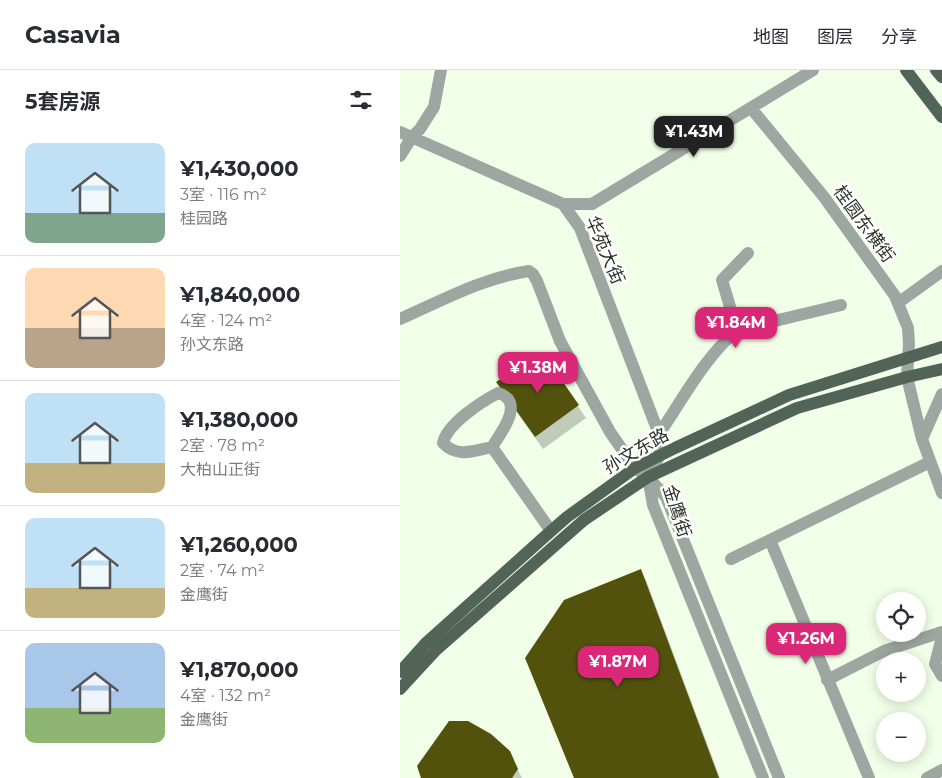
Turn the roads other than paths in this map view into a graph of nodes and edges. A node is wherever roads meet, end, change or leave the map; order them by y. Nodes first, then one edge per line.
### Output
1 (441, 70) edge
2 (813, 70) edge
3 (906, 70) edge
4 (936, 70) edge
5 (942, 77) edge
6 (752, 108) junction
7 (942, 117) edge
8 (406, 134) edge
9 (400, 156) edge
10 (563, 204) junction
11 (748, 254) dead end
12 (942, 271) edge
13 (898, 303) junction
14 (841, 305) dead end
15 (400, 319) edge
16 (737, 330) junction
17 (942, 347) edge
18 (907, 358) junction
19 (942, 369) edge
20 (907, 377) junction
21 (942, 394) edge
22 (658, 434) junction
23 (922, 439) junction
24 (492, 447) junction
25 (660, 455) junction
26 (930, 462) junction
27 (635, 468) junction
28 (648, 477) junction
29 (941, 482) edge
30 (552, 531) junction
31 (770, 540) junction
32 (731, 559) dead end
33 (942, 632) edge
34 (942, 637) edge
35 (400, 672) edge
36 (942, 676) edge
37 (827, 680) junction
38 (400, 689) edge
39 (942, 770) edge
40 (763, 778) edge
41 (779, 778) edge
42 (869, 778) edge
43 (927, 778) edge

1 - 8 street
2 - 6 street
3 - 7 main road
4 - 5 main road
6 - 10 street
6 - 13 street, 桂圆东横街
8 - 9 street
8 - 10 street, 华苑大街
10 - 22 street, 华苑大街
11 - 16 street
12 - 13 street
13 - 18 street, 桂圆东横街
14 - 16 street
15 - 27 street
16 - 22 street
17 - 18 main road, 孙文东路
18 - 20 street, 桂圆东横街
18 - 25 main road, 孙文东路
19 - 20 main road, 孙文东路
20 - 23 street, 桂圆东横街
20 - 28 main road, 孙文东路
21 - 23 street
22 - 25 street, 华苑大街
23 - 26 street, 桂圆东横街
24 - 24 street
24 - 30 street
25 - 27 main road, 孙文东路
25 - 28 street
26 - 29 street, 桂圆东横街
26 - 31 street
27 - 28 street
27 - 30 main road, 孙文东路
28 - 38 main road, 孙文东路
28 - 40 street, 金鹰街
28 - 41 street, 金鹰街
30 - 35 main road, 孙文东路
31 - 32 street
31 - 37 street
33 - 37 street
34 - 36 street
37 - 42 street
39 - 43 street

